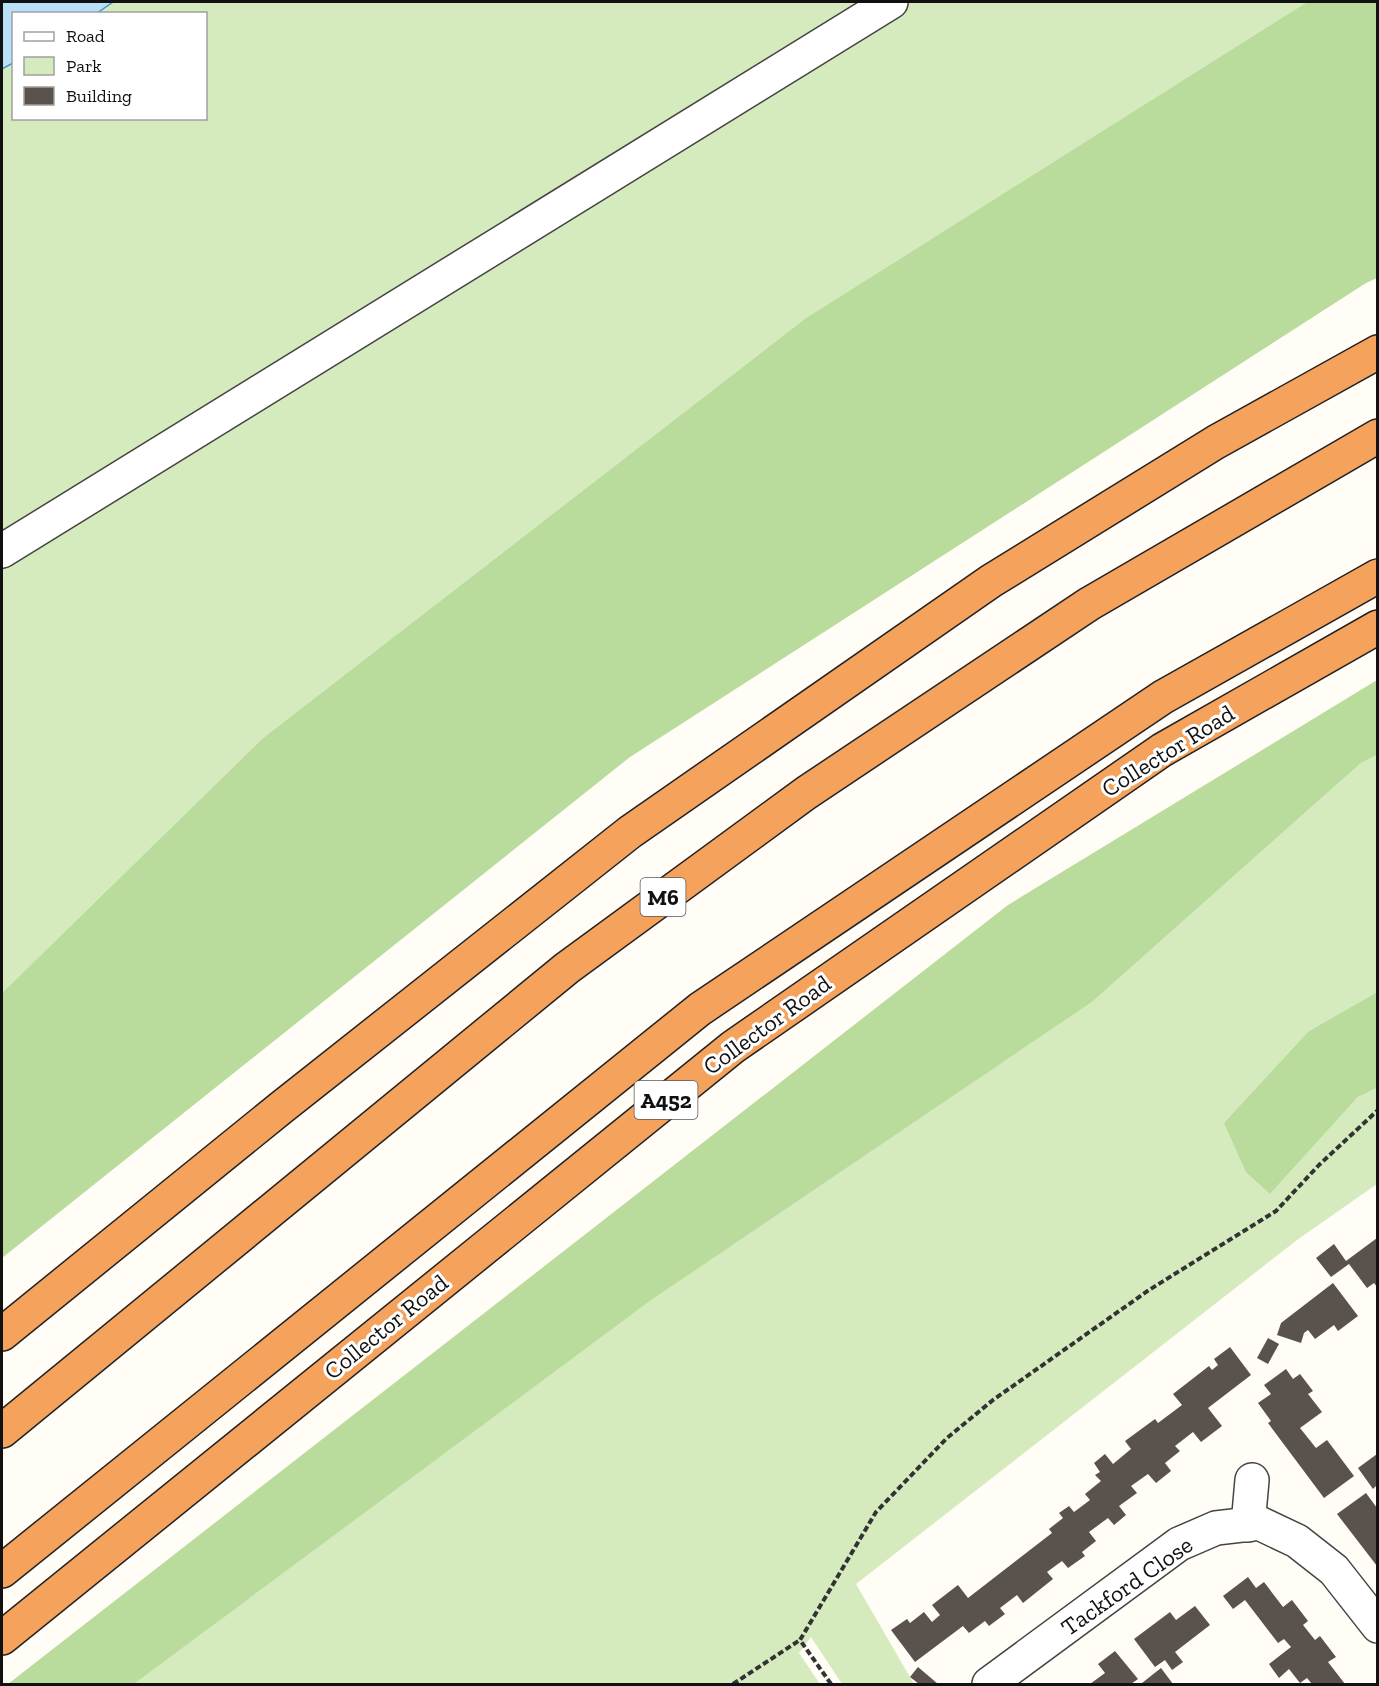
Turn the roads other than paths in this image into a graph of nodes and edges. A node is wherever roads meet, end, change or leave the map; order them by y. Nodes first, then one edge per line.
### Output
1 (891, 2) edge
2 (1377, 352) edge
3 (1377, 436) edge
4 (2, 551) edge
5 (1377, 576) edge
6 (1377, 627) edge
7 (2, 1334) edge
8 (2, 1431) edge
9 (1252, 1480) dead end
10 (1248, 1525) junction
11 (2, 1571) edge
12 (1377, 1626) edge
13 (2, 1638) edge
14 (1011, 1678) edge

1 - 4 street
2 - 7 highway
3 - 8 highway, M6
5 - 11 highway, Collector Road / A452
6 - 13 highway, Collector Road / A452
9 - 10 street
10 - 12 street, Tackford Close
10 - 14 street, Tackford Close

